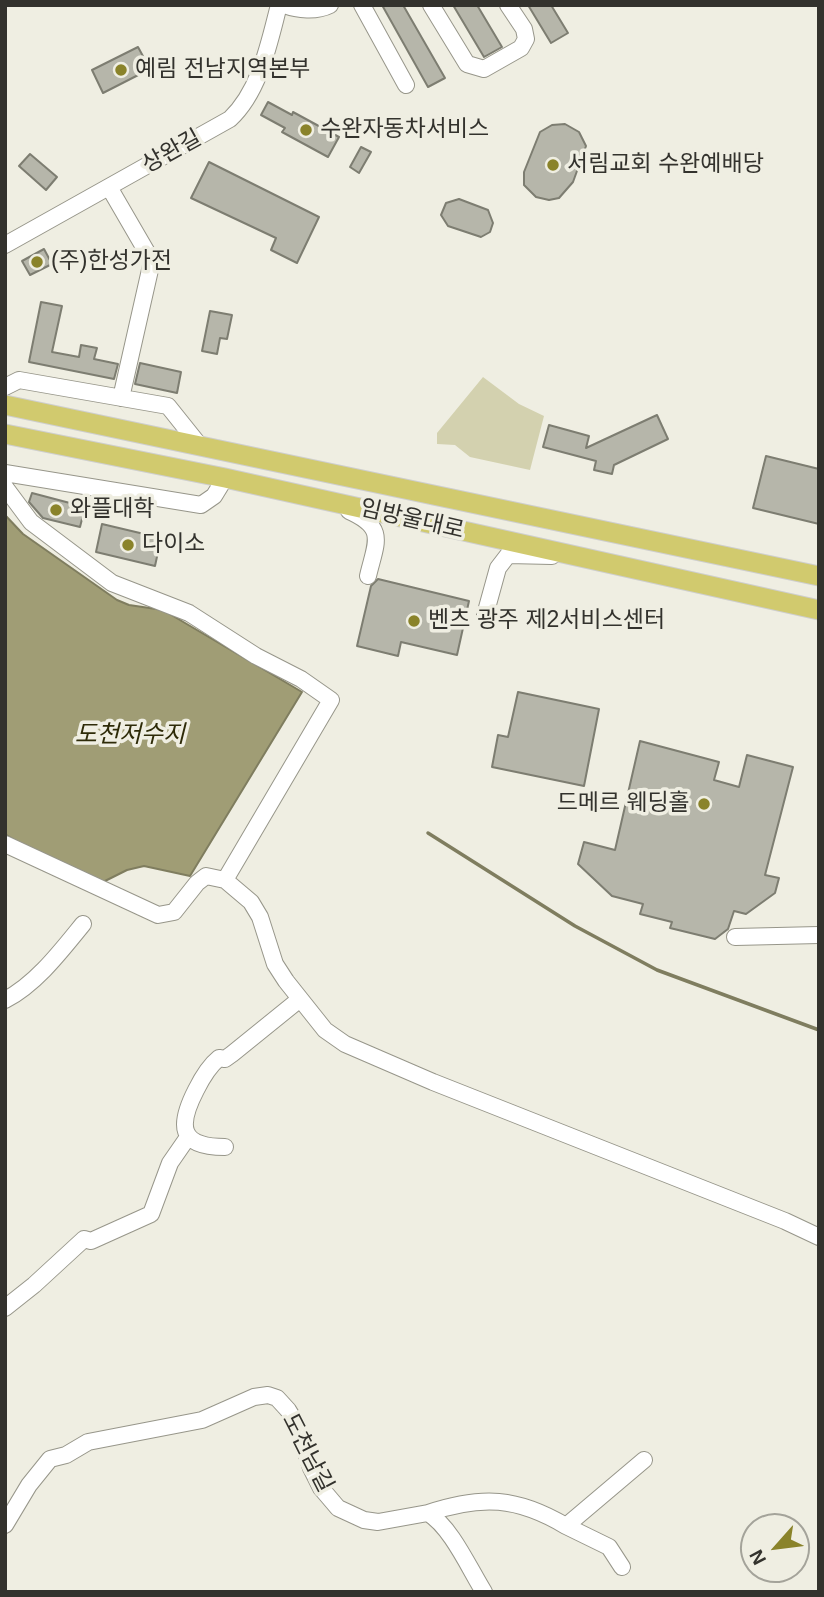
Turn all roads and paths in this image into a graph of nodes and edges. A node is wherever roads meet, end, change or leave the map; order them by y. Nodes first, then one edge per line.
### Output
1 (281, 5) edge
2 (330, 5) edge
3 (362, 5) edge
4 (431, 5) edge
5 (509, 5) edge
6 (406, 85) dead end
7 (109, 187) junction
8 (5, 245) edge
9 (5, 387) edge
10 (121, 398) junction
11 (5, 405) edge
12 (5, 434) edge
13 (200, 446) junction
14 (5, 473) edge
15 (225, 478) junction
16 (5, 487) edge
17 (325, 500) junction
18 (564, 555) junction
19 (368, 576) dead end
20 (819, 576) edge
21 (819, 610) edge
22 (485, 615) dead end
23 (5, 844) edge
24 (225, 880) junction
25 (83, 924) dead end
26 (819, 935) edge
27 (735, 937) dead end
28 (300, 999) junction
29 (5, 1000) edge
30 (188, 1137) junction
31 (225, 1147) dead end
32 (819, 1237) edge
33 (5, 1308) edge
34 (644, 1460) dead end
35 (428, 1513) junction
36 (5, 1525) edge
37 (566, 1526) junction
38 (622, 1567) dead end
39 (484, 1592) edge

1 - 2 street
1 - 7 street, 상완길
3 - 6 street
4 - 5 street
7 - 8 street, 상완길
7 - 10 street
9 - 10 street
10 - 13 street
11 - 13 main road, 임방울대로
12 - 15 main road, 임방울대로
13 - 20 main road, 임방울대로
14 - 15 street
15 - 17 main road, 임방울대로
16 - 24 street
17 - 18 main road, 임방울대로
17 - 19 street
18 - 21 main road, 임방울대로
18 - 22 street
23 - 24 street
24 - 28 street
25 - 29 street
26 - 27 street
28 - 30 street
28 - 32 street
30 - 31 street
30 - 33 street
34 - 37 street
35 - 36 street, 도천남길
35 - 37 street
35 - 39 street
37 - 38 street

